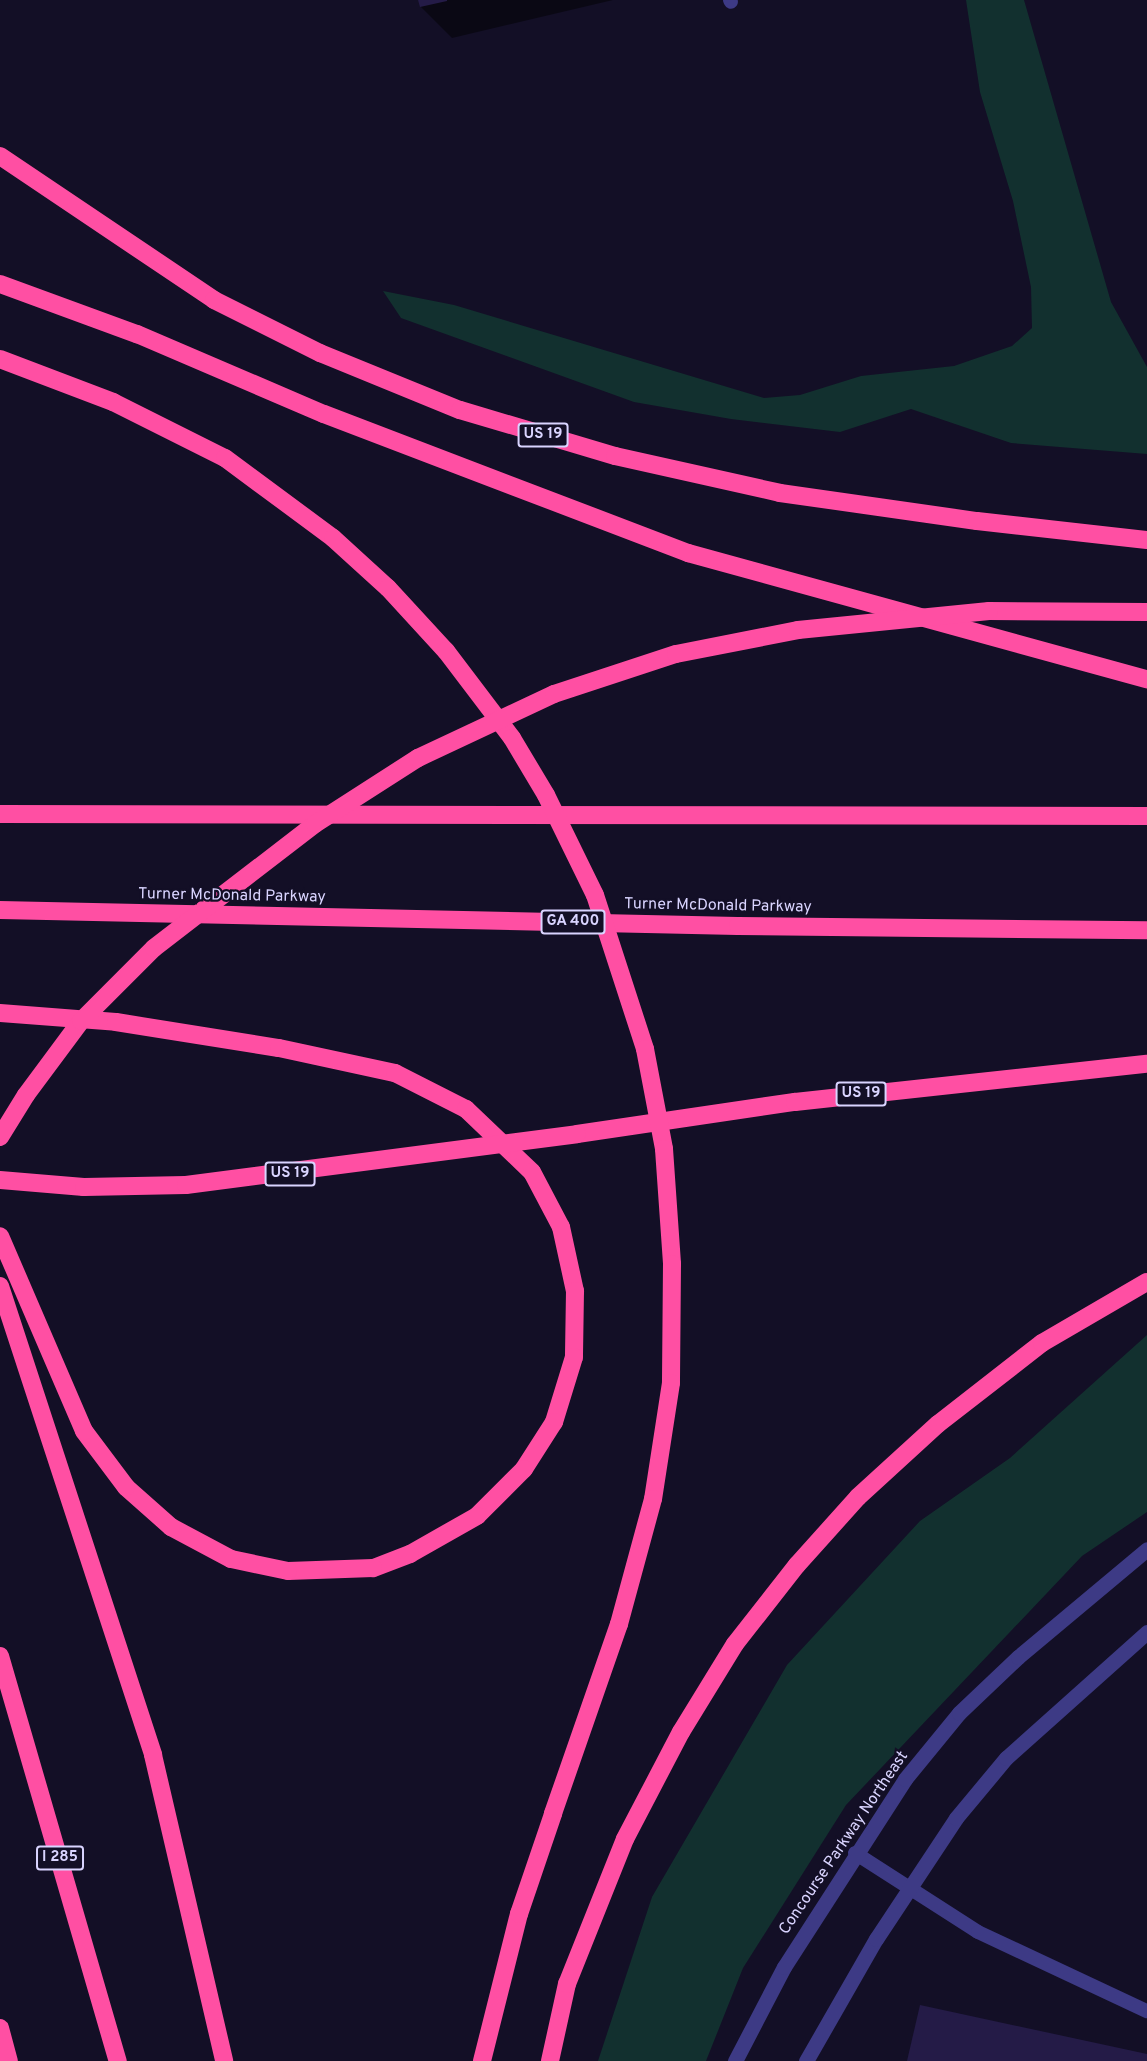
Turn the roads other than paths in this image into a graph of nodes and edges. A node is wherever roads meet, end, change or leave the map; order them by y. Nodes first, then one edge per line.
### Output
1 (0, 156) edge
2 (0, 284) edge
3 (0, 359) edge
4 (1147, 540) edge
5 (1147, 612) edge
6 (1147, 679) edge
7 (0, 814) edge
8 (1147, 816) edge
9 (0, 910) edge
10 (1147, 930) edge
11 (0, 1013) edge
12 (1147, 1064) edge
13 (0, 1137) edge
14 (0, 1180) edge
15 (0, 1236) edge
16 (1147, 1282) edge
17 (0, 1286) edge
18 (1147, 1549) edge
19 (1147, 1632) edge
20 (0, 1656) edge
21 (855, 1853) junction
22 (909, 1890) junction
23 (1147, 2011) edge
24 (0, 2028) edge
25 (9, 2061) edge
26 (118, 2061) edge
27 (224, 2061) edge
28 (482, 2061) edge
29 (550, 2061) edge
30 (735, 2061) edge
31 (806, 2061) edge

1 - 4 highway, US 19
2 - 6 highway
3 - 28 highway, bridge
5 - 13 highway, bridge
7 - 8 highway
9 - 10 highway, Turner McDonald Parkway / GA 400
11 - 15 highway
12 - 14 highway, US 19, bridge
16 - 29 highway
17 - 27 highway
18 - 21 street, Concourse Parkway Northeast
19 - 22 street
20 - 26 highway, I 285
21 - 22 lane
21 - 30 street, Concourse Parkway Northeast
22 - 23 lane
22 - 31 street
24 - 25 highway

